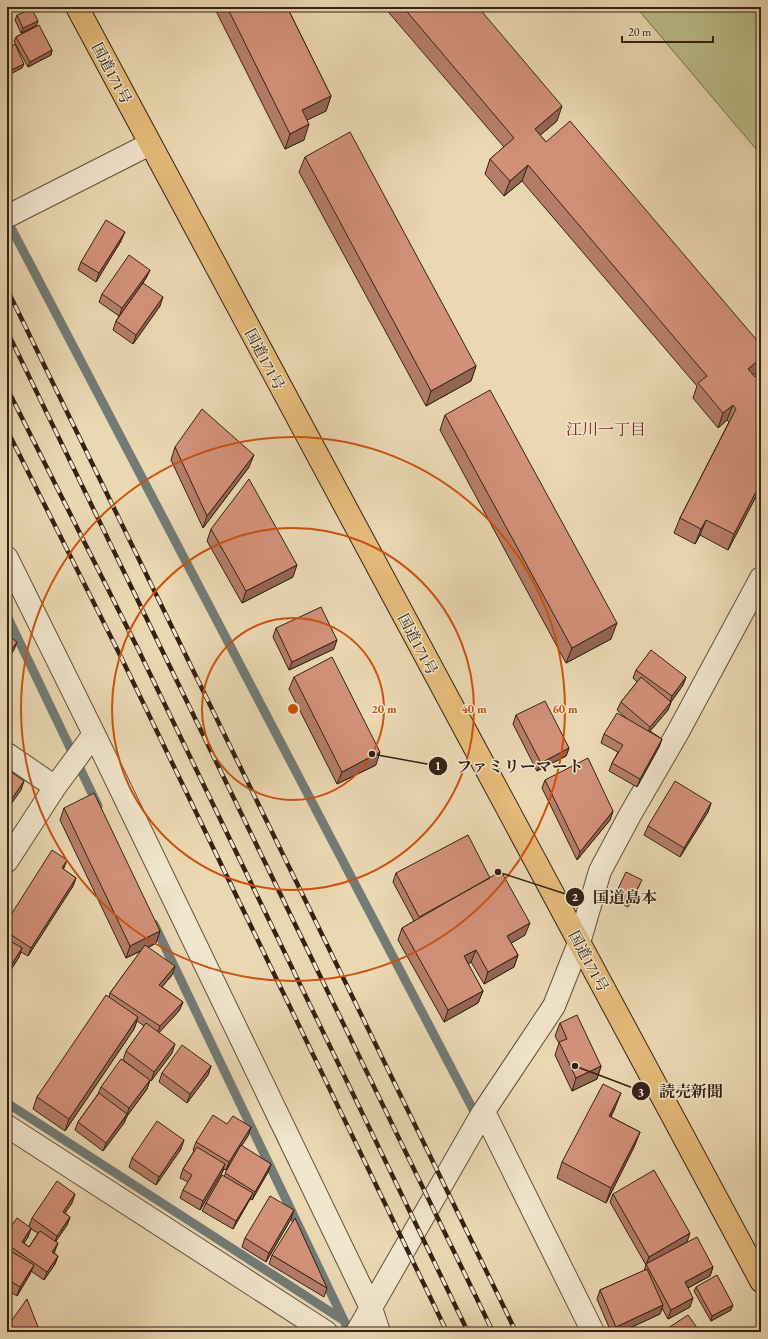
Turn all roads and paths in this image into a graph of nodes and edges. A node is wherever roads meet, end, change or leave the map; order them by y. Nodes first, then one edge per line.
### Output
1 (77, 7) edge
2 (150, 144) junction
3 (10, 215) dead end
4 (7, 558) edge
5 (761, 578) edge
6 (89, 741) junction
7 (7, 754) edge
8 (55, 787) junction
9 (7, 861) edge
10 (579, 943) junction
11 (479, 1120) junction
12 (7, 1126) edge
13 (761, 1281) edge
14 (371, 1308) junction
15 (326, 1332) edge
16 (357, 1332) edge
17 (379, 1332) edge
18 (593, 1332) edge

1 - 2 highway, 国道171号
2 - 3 street
2 - 10 highway, 国道171号
4 - 6 street
5 - 10 street
6 - 8 street
6 - 14 street
7 - 8 street
8 - 9 street
10 - 11 street
10 - 13 highway, 国道171号
11 - 14 street
11 - 18 street
12 - 15 street
14 - 16 street
14 - 17 street

